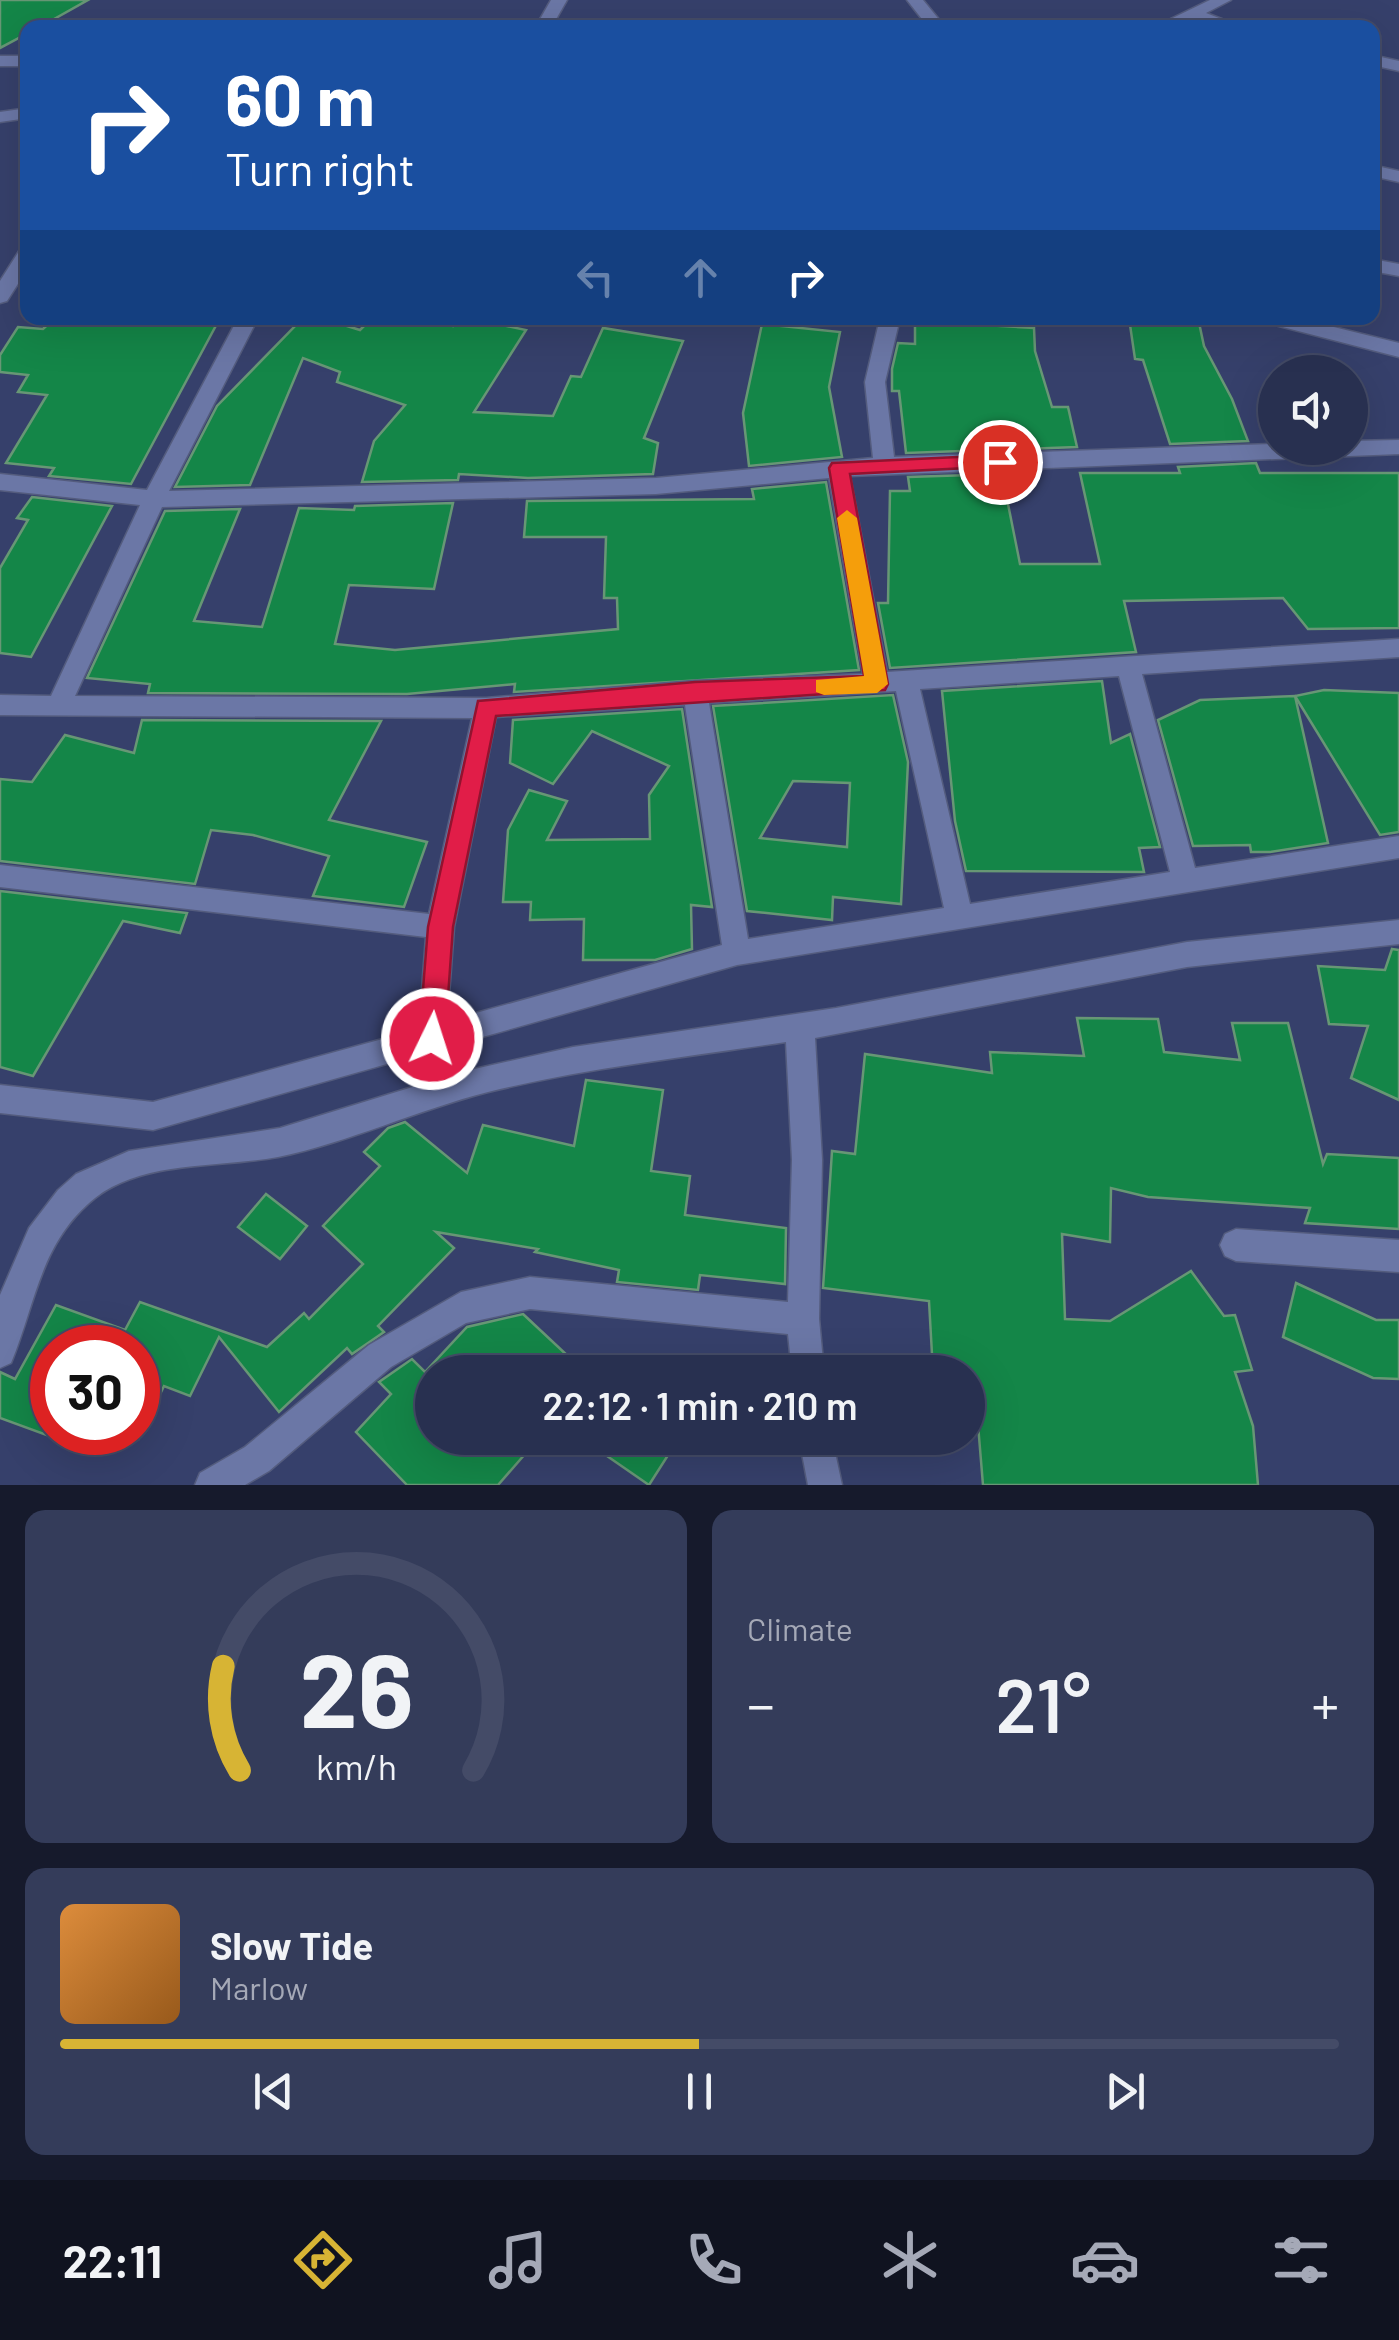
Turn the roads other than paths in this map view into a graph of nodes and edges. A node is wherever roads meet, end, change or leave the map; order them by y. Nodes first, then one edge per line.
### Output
1 (914, 0) edge
2 (1222, 0) edge
3 (1191, 14) junction
4 (931, 20) edge
5 (1178, 20) edge
6 (1211, 20) edge
7 (20, 265) edge
8 (0, 297) edge
9 (244, 325) edge
10 (888, 325) edge
11 (1301, 325) edge
12 (1399, 350) edge
13 (1399, 447) edge
14 (884, 465) junction
15 (838, 468) junction
16 (0, 482) edge
17 (154, 499) junction
18 (1399, 648) edge
19 (1128, 666) junction
20 (906, 683) junction
21 (877, 684) junction
22 (695, 691) junction
23 (0, 705) edge
24 (58, 706) junction
25 (486, 708) junction
26 (1399, 847) edge
27 (0, 876) edge
28 (1186, 884) junction
29 (960, 919) junction
30 (440, 927) junction
31 (1399, 932) edge
32 (737, 953) junction
33 (800, 1027) junction
34 (432, 1039) junction
35 (0, 1100) edge
36 (1236, 1245) dead end
37 (1399, 1256) edge
38 (803, 1319) junction
39 (0, 1352) edge
40 (806, 1355) edge
41 (819, 1455) edge
42 (212, 1485) edge
43 (825, 1485) edge

1 - 4 street
2 - 3 street
3 - 5 street
3 - 6 street
7 - 8 street
9 - 17 street
10 - 14 street
11 - 12 street
13 - 14 street
14 - 15 street
15 - 17 street
15 - 21 street
16 - 17 street
17 - 24 street
18 - 19 street
19 - 20 street
19 - 28 street
20 - 21 street
20 - 29 street
21 - 22 street
22 - 25 street
22 - 32 street
23 - 24 street
24 - 25 street
25 - 30 street
26 - 28 street
27 - 30 street
28 - 29 street
29 - 32 street
30 - 34 street
31 - 33 street
32 - 34 street
33 - 38 street
33 - 39 street
34 - 35 street
36 - 37 street
38 - 40 street
38 - 42 street
41 - 43 street

